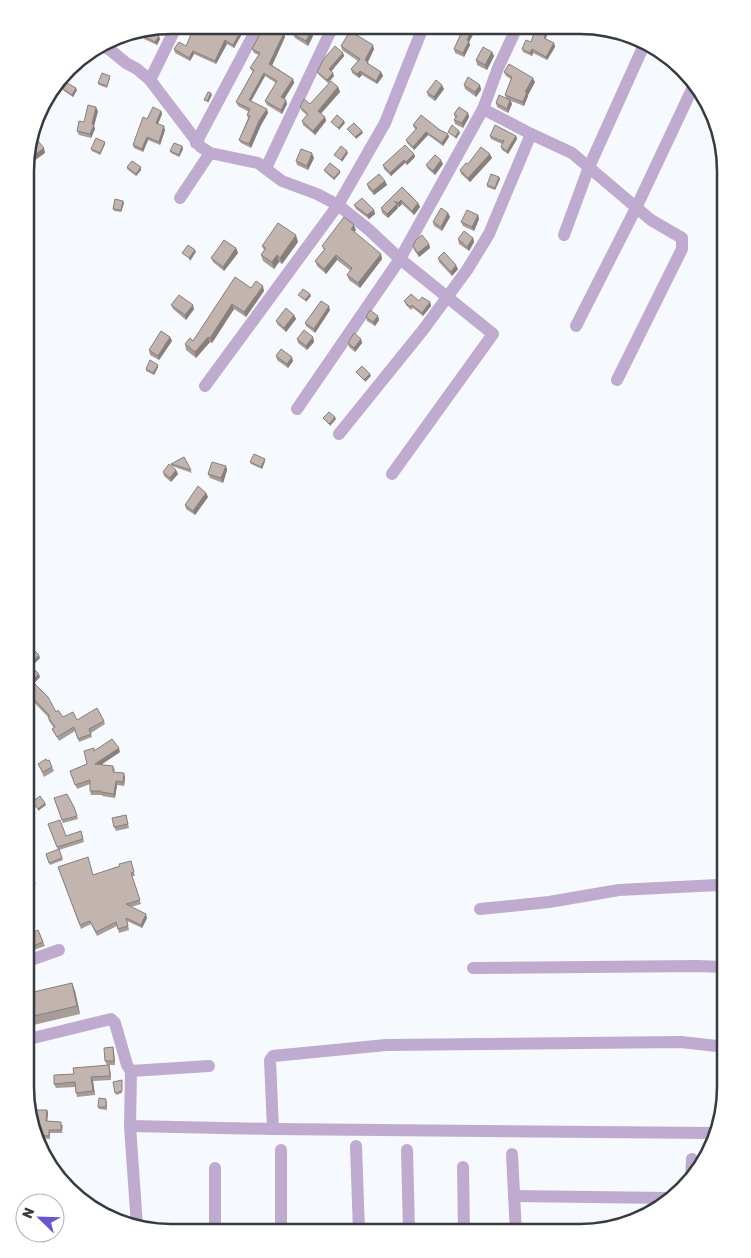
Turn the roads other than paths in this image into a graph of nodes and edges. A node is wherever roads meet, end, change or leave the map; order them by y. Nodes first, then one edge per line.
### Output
1 (173, 34) edge
2 (254, 34) edge
3 (328, 34) edge
4 (420, 34) edge
5 (514, 34) edge
6 (108, 49) edge
7 (642, 49) edge
8 (150, 80) junction
9 (691, 91) edge
10 (483, 109) junction
11 (531, 134) junction
12 (196, 143) junction
13 (210, 154) junction
14 (589, 167) junction
15 (266, 168) junction
16 (180, 198) dead end
17 (338, 205) junction
18 (636, 208) junction
19 (564, 235) dead end
20 (400, 259) junction
21 (446, 297) junction
22 (576, 326) dead end
23 (617, 380) dead end
24 (205, 386) dead end
25 (297, 409) dead end
26 (339, 434) dead end
27 (392, 474) dead end
28 (717, 885) edge
29 (480, 909) dead end
30 (59, 950) dead end
31 (34, 959) edge
32 (473, 968) dead end
33 (717, 972) edge
34 (34, 1038) edge
35 (717, 1046) edge
36 (209, 1066) dead end
37 (131, 1071) junction
38 (130, 1126) junction
39 (273, 1129) junction
40 (709, 1133) edge
41 (356, 1146) dead end
42 (281, 1150) dead end
43 (407, 1150) dead end
44 (512, 1154) dead end
45 (692, 1159) dead end
46 (463, 1167) dead end
47 (692, 1167) edge
48 (215, 1168) dead end
49 (514, 1196) junction
50 (661, 1198) edge
51 (137, 1220) edge
52 (215, 1224) edge
53 (281, 1224) edge
54 (358, 1224) edge
55 (409, 1224) edge
56 (464, 1224) edge
57 (516, 1224) edge

1 - 8 street
2 - 12 street
3 - 15 street
4 - 17 street
5 - 10 street
6 - 8 street
7 - 14 street
8 - 12 street
9 - 18 street
10 - 11 street
10 - 20 street
11 - 14 street
11 - 21 street
12 - 13 street
13 - 15 street
13 - 16 street
14 - 18 street
14 - 19 street
15 - 17 street
17 - 20 street
17 - 24 street
18 - 22 street
18 - 23 street
20 - 21 street
20 - 25 street
21 - 26 street
21 - 27 street
28 - 29 street
30 - 31 street
32 - 33 street
34 - 37 street
35 - 39 street
36 - 37 street
37 - 38 street
38 - 39 street
38 - 51 street
39 - 40 street
41 - 54 street
42 - 53 street
43 - 55 street
44 - 49 street
45 - 47 street
46 - 56 street
48 - 52 street
49 - 50 street
49 - 57 street

